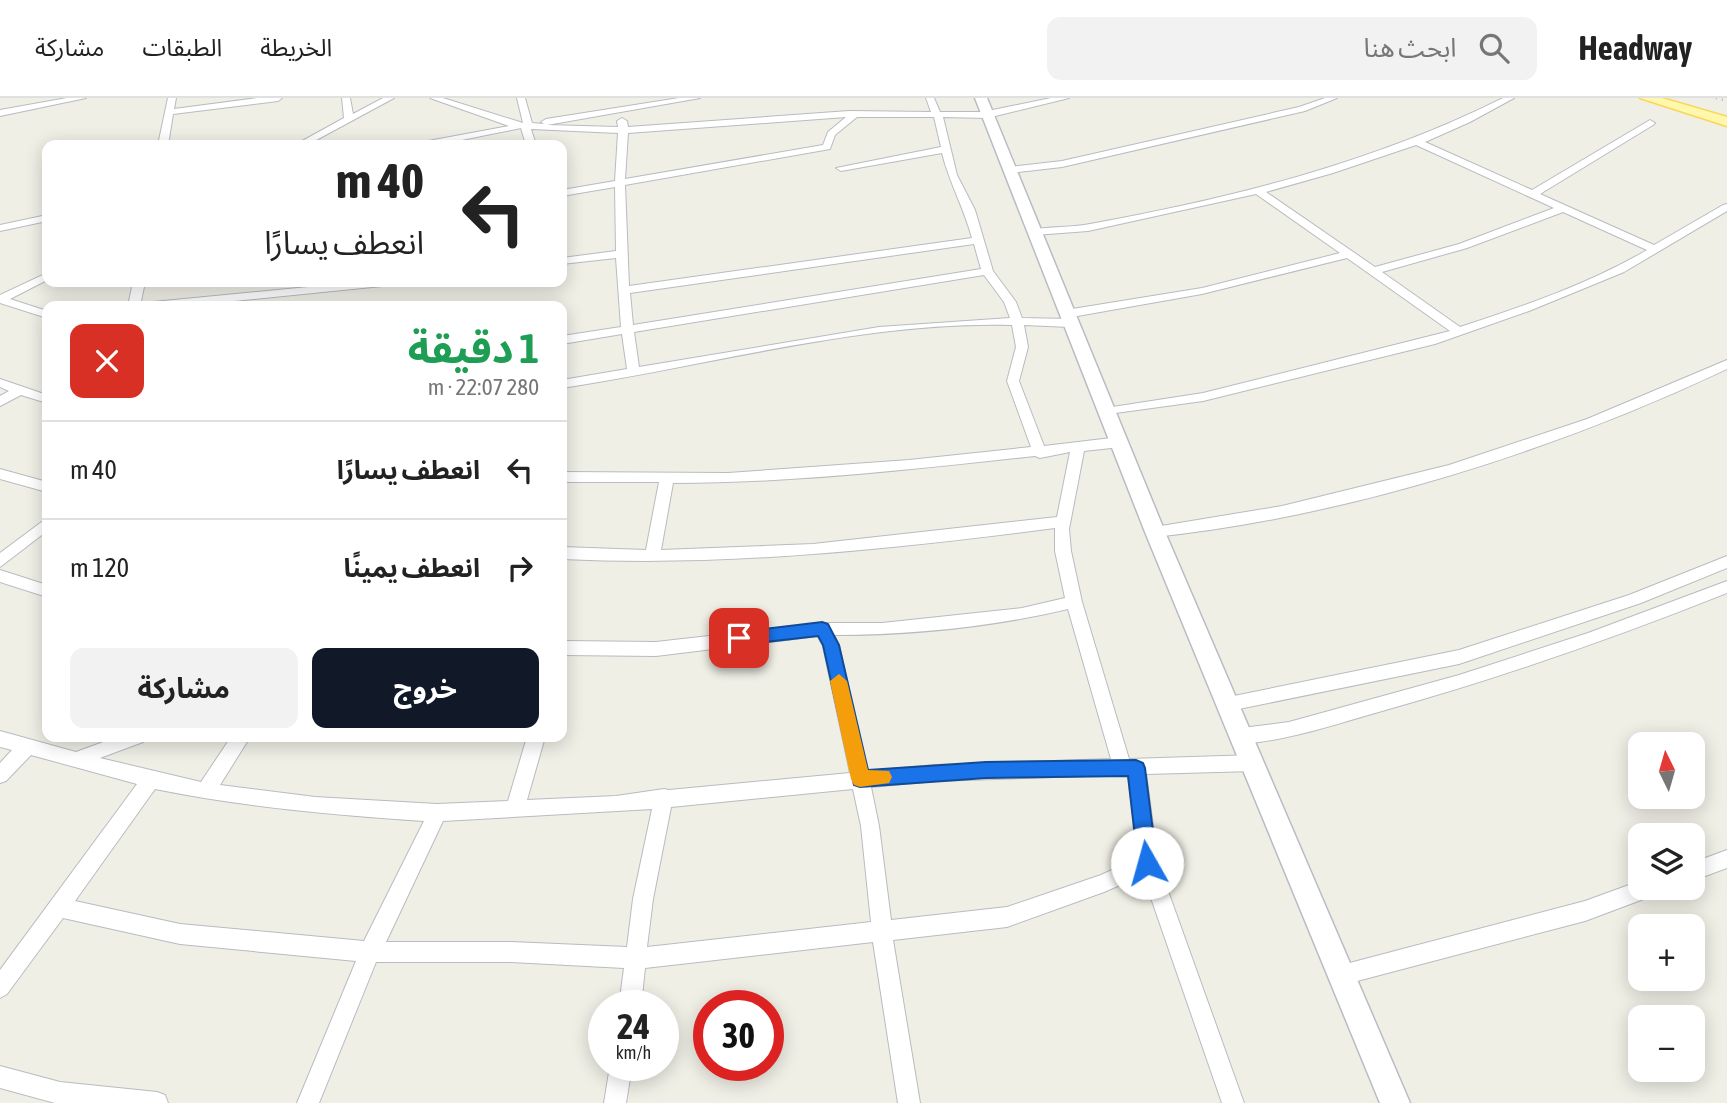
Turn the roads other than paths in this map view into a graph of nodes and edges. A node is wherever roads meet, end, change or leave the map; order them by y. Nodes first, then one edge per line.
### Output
1 (4, 98) edge
2 (82, 98) edge
3 (172, 98) edge
4 (278, 98) edge
5 (345, 98) edge
6 (390, 98) edge
7 (434, 98) edge
8 (521, 98) edge
9 (696, 98) edge
10 (930, 98) edge
11 (1045, 98) edge
12 (1065, 98) edge
13 (1333, 98) edge
14 (1510, 98) edge
15 (1647, 98) edge
16 (1668, 98) edge
17 (262, 99) edge
18 (620, 103) edge
19 (984, 107) edge
20 (0, 111) edge
21 (169, 112) junction
22 (855, 114) junction
23 (1727, 115) edge
24 (939, 117) junction
25 (349, 120) junction
26 (1727, 122) edge
27 (1650, 123) dead end
28 (525, 126) junction
29 (624, 130) junction
30 (164, 140) edge
31 (310, 140) edge
32 (457, 140) edge
33 (529, 140) edge
34 (1416, 141) junction
35 (945, 149) junction
36 (841, 167) dead end
37 (1010, 170) junction
38 (622, 184) junction
39 (567, 192) edge
40 (1260, 192) junction
41 (1534, 193) junction
42 (1565, 207) junction
43 (1727, 207) edge
44 (42, 219) edge
45 (0, 228) edge
46 (1035, 232) junction
47 (979, 240) junction
48 (1656, 250) junction
49 (622, 254) junction
50 (1350, 254) junction
51 (567, 260) edge
52 (987, 271) junction
53 (1374, 271) junction
54 (42, 278) edge
55 (342, 287) edge
56 (625, 290) junction
57 (0, 299) edge
58 (203, 301) edge
59 (42, 313) edge
60 (1068, 318) junction
61 (1017, 320) junction
62 (626, 331) junction
63 (1458, 331) junction
64 (567, 339) edge
65 (1727, 364) edge
66 (634, 373) junction
67 (0, 383) edge
68 (567, 383) edge
69 (18, 391) junction
70 (42, 398) edge
71 (0, 402) edge
72 (1106, 412) junction
73 (1120, 442) junction
74 (1077, 449) junction
75 (1040, 453) junction
76 (1, 476) edge
77 (567, 478) edge
78 (667, 478) junction
79 (42, 485) edge
80 (1063, 522) junction
81 (42, 527) edge
82 (1154, 532) junction
83 (653, 554) junction
84 (567, 557) edge
85 (0, 561) edge
86 (1727, 562) edge
87 (0, 576) edge
88 (1727, 587) edge
89 (42, 589) edge
90 (1074, 602) junction
91 (822, 629) junction
92 (567, 648) edge
93 (1229, 704) junction
94 (1242, 736) junction
95 (0, 739) edge
96 (123, 742) edge
97 (238, 742) edge
98 (535, 742) edge
99 (26, 748) junction
100 (77, 759) junction
101 (1254, 763) junction
102 (1129, 769) junction
103 (0, 775) edge
104 (860, 779) junction
105 (151, 780) junction
106 (205, 791) junction
107 (664, 797) junction
108 (515, 810) junction
109 (437, 813) junction
110 (1727, 859) edge
111 (1147, 863) junction
112 (1705, 867) edge
113 (1628, 895) edge
114 (59, 906) junction
115 (882, 933) junction
116 (370, 952) junction
117 (638, 958) junction
118 (1342, 975) junction
119 (0, 986) edge
120 (633, 990) edge
121 (0, 1077) edge
122 (619, 1081) edge
123 (62, 1098) edge
124 (157, 1103) edge
125 (308, 1103) edge
126 (615, 1103) edge
127 (909, 1103) edge
128 (1234, 1103) edge
129 (1395, 1103) edge

1 - 20 street
2 - 20 street
3 - 21 street
4 - 17 street
5 - 25 street
6 - 25 street
7 - 28 street
8 - 28 street
9 - 18 street
10 - 24 street
11 - 19 street
12 - 19 street
13 - 37 street
14 - 34 street
15 - 26 main road
16 - 23 main road
17 - 21 street
18 - 28 street
18 - 29 street
19 - 24 street
19 - 37 street
21 - 30 street
22 - 24 street
22 - 29 street
22 - 38 street
24 - 35 street
25 - 31 street
27 - 41 street
28 - 29 street
28 - 32 street
28 - 33 street
29 - 38 street
34 - 40 street
34 - 41 street
35 - 36 street
35 - 47 street
37 - 46 street
38 - 39 street
38 - 49 street
40 - 46 street
40 - 50 street
41 - 42 street
42 - 48 street
42 - 53 street
43 - 48 street
44 - 45 street
46 - 60 street
47 - 52 street
47 - 56 street
48 - 63 street
49 - 51 street
49 - 56 street
50 - 53 street
50 - 60 street
52 - 61 street
52 - 62 street
53 - 63 street
54 - 57 street
55 - 58 street
56 - 62 street
57 - 59 street
60 - 61 street
60 - 72 street
61 - 66 street
61 - 75 street
62 - 64 street
62 - 66 street
63 - 72 street
65 - 82 street
66 - 68 street
67 - 69 street
69 - 70 street
69 - 71 street
72 - 73 street
73 - 74 street
73 - 82 street
74 - 75 street
74 - 80 street
75 - 78 street
76 - 79 street
77 - 78 street
78 - 83 street
80 - 83 street
80 - 90 street
81 - 85 street
82 - 93 street
83 - 84 street
86 - 93 street
87 - 89 street
88 - 94 street
90 - 91 street
90 - 102 street
91 - 92 street
91 - 104 street
93 - 94 street
94 - 101 street
95 - 99 street
96 - 100 street
97 - 106 street
98 - 108 street
99 - 100 street
99 - 103 street
100 - 105 street
101 - 102 street
101 - 118 street
102 - 104 street
102 - 111 street
104 - 107 street
104 - 115 street
105 - 106 street
105 - 114 street
106 - 109 street
107 - 108 street
107 - 117 street
108 - 109 street
109 - 116 street
110 - 112 street
111 - 115 street
111 - 128 street
113 - 118 street
114 - 116 street
114 - 119 street
115 - 117 street
115 - 127 street
116 - 117 street
116 - 125 street
117 - 120 street
118 - 129 street
121 - 123 street
122 - 126 street
123 - 124 street

